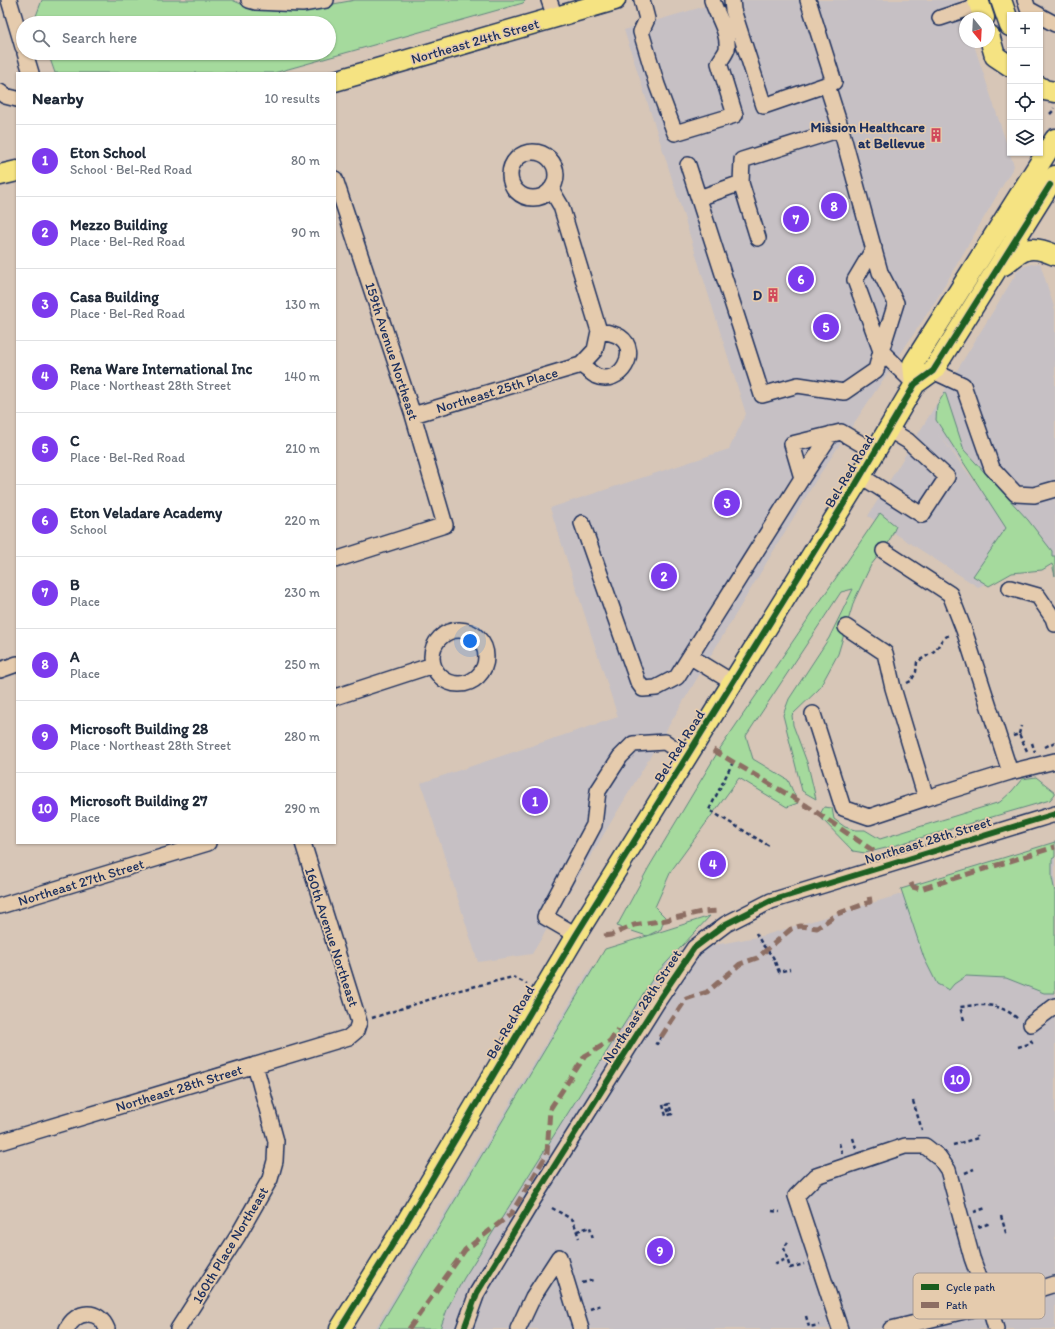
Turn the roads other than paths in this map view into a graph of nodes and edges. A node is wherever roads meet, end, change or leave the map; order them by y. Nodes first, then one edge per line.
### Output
1 (9, 0) edge
2 (249, 0) edge
3 (326, 0) edge
4 (615, 0) edge
5 (642, 0) edge
6 (712, 0) edge
7 (732, 0) edge
8 (808, 0) edge
9 (1001, 0) edge
10 (1025, 0) edge
11 (980, 8) edge
12 (552, 9) edge
13 (1034, 12) edge
14 (1007, 17) edge
15 (1043, 17) edge
16 (940, 18) dead end
17 (16, 24) edge
18 (1055, 24) edge
19 (993, 48) edge
20 (27, 60) edge
21 (1007, 64) edge
22 (31, 72) edge
23 (336, 81) edge
24 (828, 85) junction
25 (1043, 89) edge
26 (0, 92) edge
27 (1055, 92) edge
28 (16, 99) edge
29 (841, 129) junction
30 (1055, 139) edge
31 (1043, 153) edge
32 (1040, 156) edge
33 (688, 165) dead end
34 (16, 170) edge
35 (0, 175) edge
36 (336, 182) edge
37 (741, 183) junction
38 (1053, 187) edge
39 (551, 190) dead end
40 (699, 198) junction
41 (758, 238) dead end
42 (874, 248) junction
43 (1055, 255) edge
44 (995, 273) junction
45 (599, 331) junction
46 (881, 351) junction
47 (581, 364) junction
48 (933, 371) junction
49 (916, 384) junction
50 (413, 415) junction
51 (888, 429) junction
52 (831, 434) junction
53 (875, 452) junction
54 (861, 476) junction
55 (802, 478) junction
56 (1055, 489) edge
57 (582, 523) dead end
58 (884, 551) dead end
59 (336, 560) edge
60 (1010, 588) dead end
61 (1055, 624) edge
62 (846, 627) dead end
63 (691, 657) junction
64 (16, 664) edge
65 (433, 665) dead end
66 (0, 670) edge
67 (732, 682) junction
68 (336, 697) edge
69 (813, 714) dead end
70 (686, 756) junction
71 (1054, 766) edge
72 (1010, 772) junction
73 (926, 798) junction
74 (1055, 814) edge
75 (205, 844) edge
76 (302, 844) edge
77 (0, 906) edge
78 (576, 935) junction
79 (1055, 1006) edge
80 (1028, 1027) road end
81 (356, 1030) joint
82 (255, 1065) junction
83 (0, 1142) edge
84 (977, 1273) edge
85 (1055, 1284) edge
86 (1045, 1287) edge
87 (932, 1319) edge
88 (993, 1319) edge
89 (67, 1329) edge
90 (107, 1329) edge
91 (178, 1329) edge
92 (340, 1329) edge
93 (464, 1329) edge
94 (518, 1329) edge
95 (581, 1329) edge
96 (840, 1329) edge
97 (891, 1329) edge
98 (996, 1329) edge

1 - 17 street
2 - 3 street
4 - 12 main road, Northeast 24th Street
5 - 6 street
7 - 24 street
8 - 24 street
9 - 14 main road
10 - 13 street
11 - 16 street
12 - 23 main road, Northeast 24th Street
15 - 18 street
19 - 21 main road
20 - 22 street
24 - 29 street
25 - 27 main road
26 - 28 street
29 - 37 street
29 - 42 street
30 - 31 main road
32 - 38 main road
32 - 49 main road
33 - 40 street
34 - 35 main road
36 - 50 street, 159th Avenue Northeast
37 - 40 street
37 - 41 street
38 - 44 main road, Bel-Red Road
39 - 45 street
40 - 46 street
42 - 46 street
42 - 46 street
43 - 44 main road
44 - 48 main road, Bel-Red Road
45 - 47 street, Northeast 25th Place
45 - 47 street
46 - 49 street
47 - 50 street, Northeast 25th Place
48 - 49 main road, Bel-Red Road
48 - 56 street
49 - 51 main road, Bel-Red Road
50 - 59 street, 159th Avenue Northeast
51 - 53 main road, Bel-Red Road
51 - 54 street
52 - 53 street
52 - 55 street
52 - 55 street
53 - 54 main road, Bel-Red Road
54 - 67 main road, Bel-Red Road
55 - 63 street
57 - 63 street
58 - 72 street
60 - 61 street
62 - 73 street
63 - 67 street
64 - 66 street
65 - 68 street
67 - 70 main road, Bel-Red Road
69 - 73 street
70 - 78 main road, Bel-Red Road
70 - 78 street
71 - 72 street
72 - 73 street
74 - 93 street, Northeast 28th Street
75 - 77 street, Northeast 27th Street
76 - 81 street, 160th Avenue Northeast
78 - 92 main road, Bel-Red Road
79 - 80 street
81 - 82 street, Northeast 28th Street
82 - 83 street, Northeast 28th Street
82 - 91 street, 160th Place Northeast
84 - 96 street
85 - 86 street
87 - 97 street
88 - 98 street
89 - 90 street
94 - 95 street

